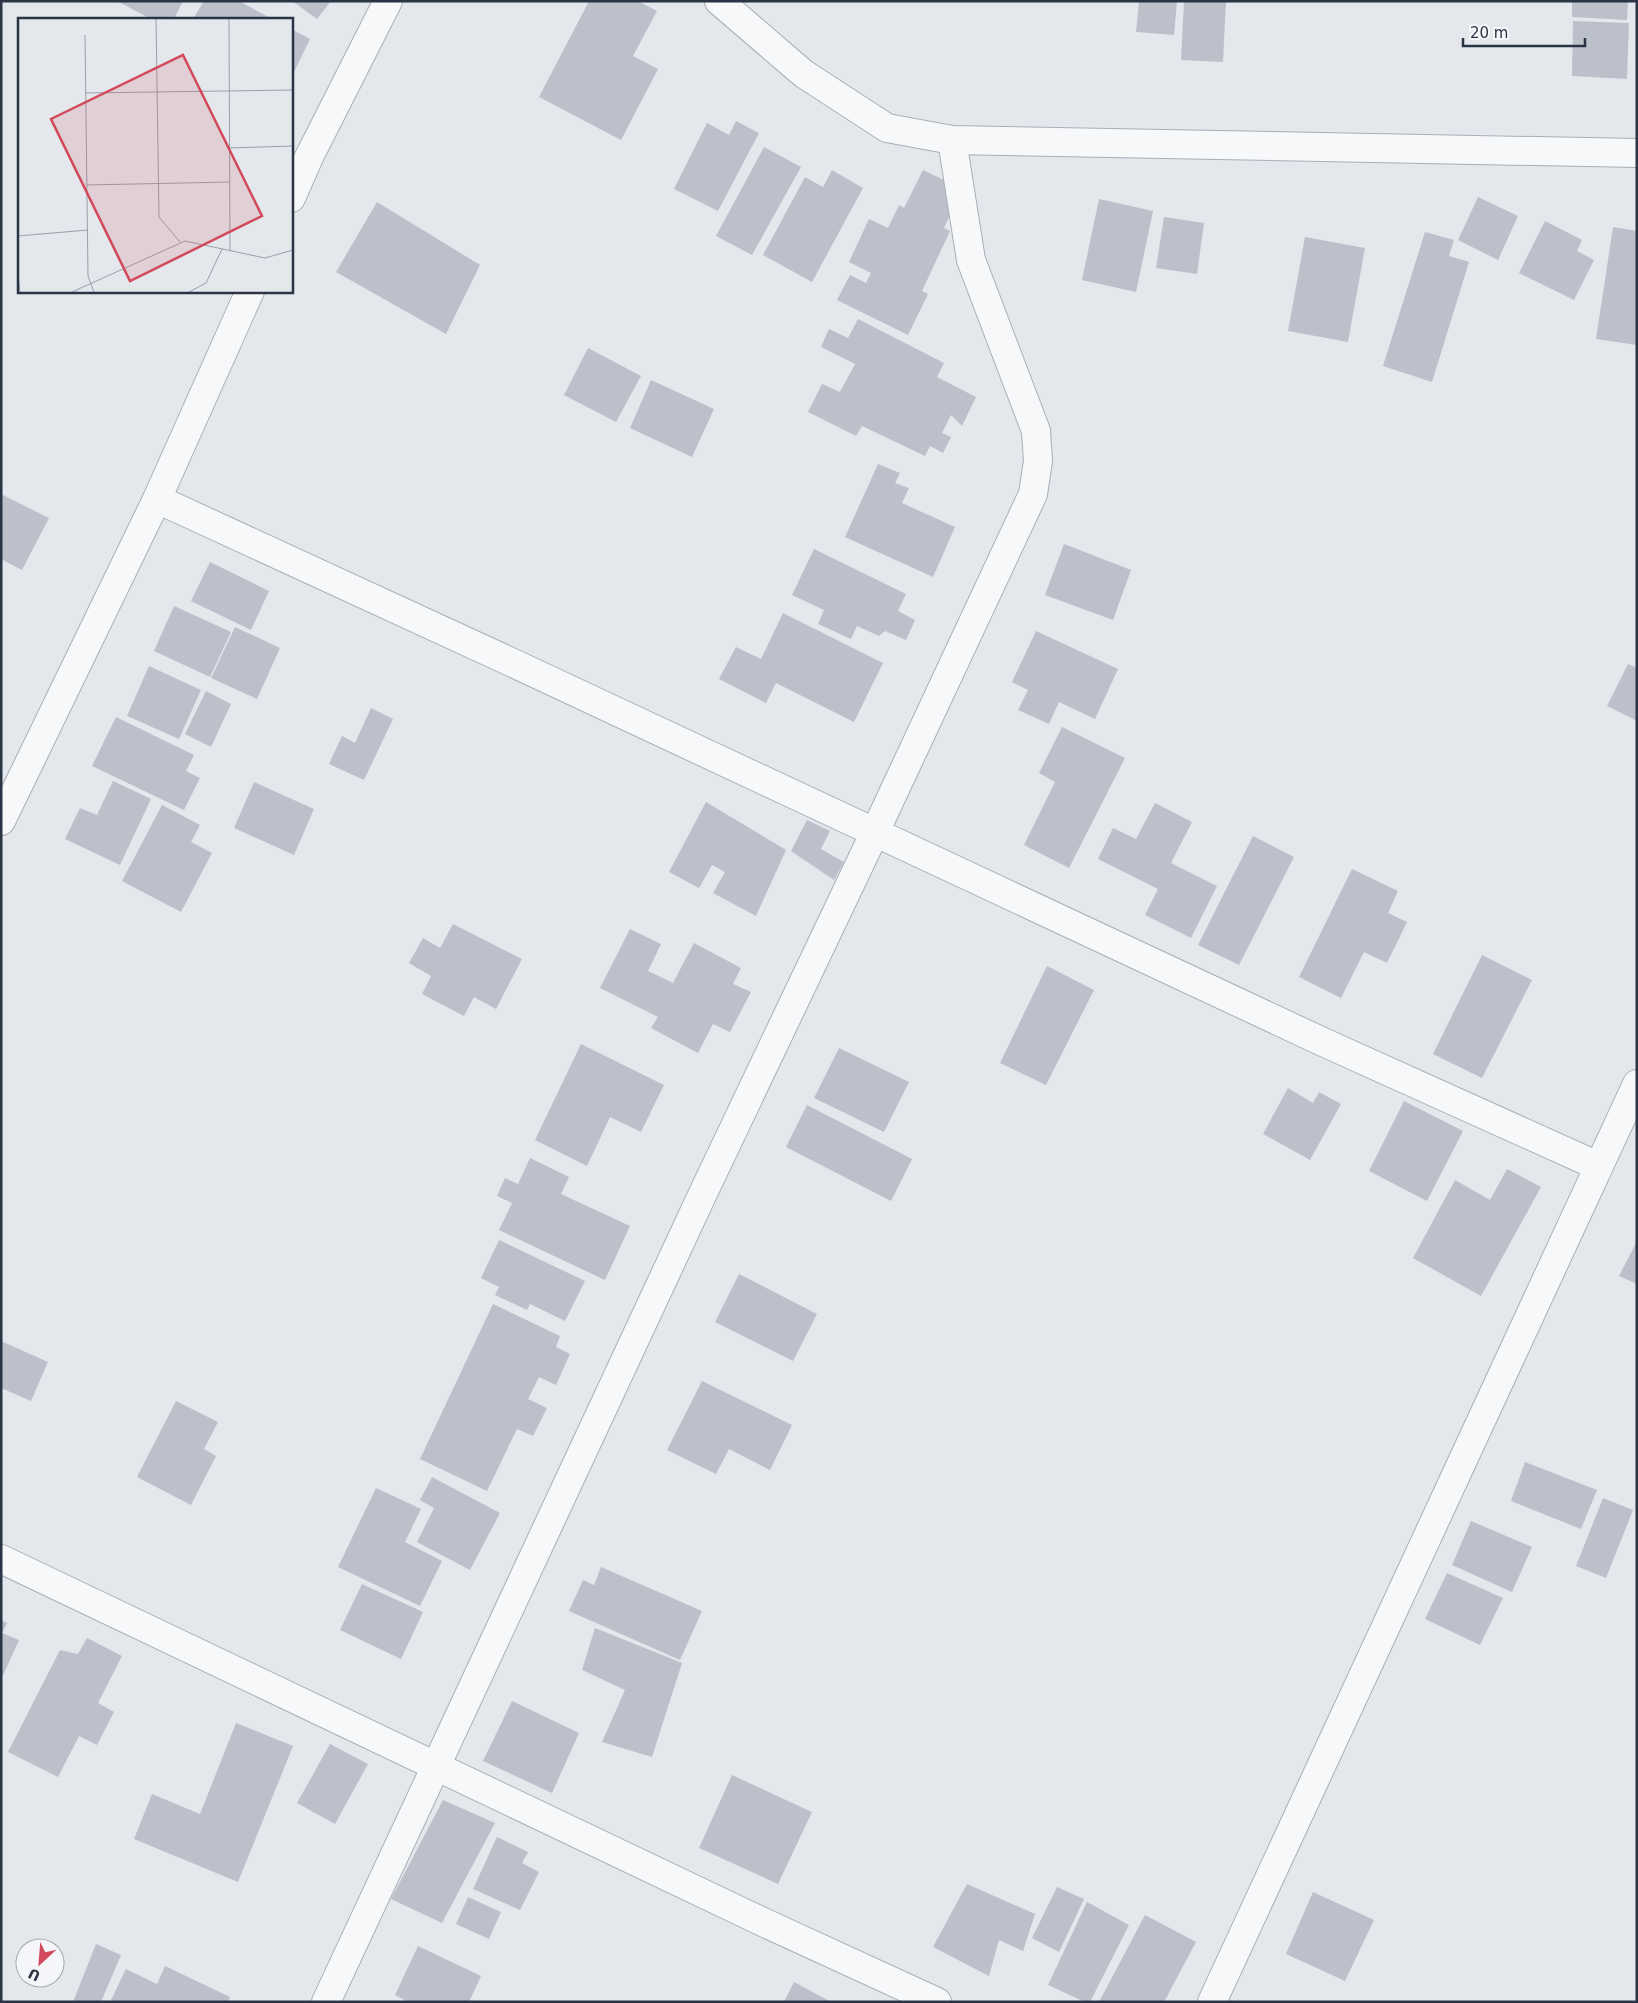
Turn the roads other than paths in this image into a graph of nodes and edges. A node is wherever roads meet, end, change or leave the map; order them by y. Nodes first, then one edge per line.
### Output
1 (388, 1) edge
2 (719, 1) edge
3 (952, 140) junction
4 (1637, 153) edge
5 (292, 196) edge
6 (250, 292) edge
7 (157, 499) junction
8 (1, 821) edge
9 (875, 832) junction
10 (1637, 1084) edge
11 (1598, 1166) junction
12 (1, 1559) edge
13 (437, 1766) junction
14 (326, 2002) edge
15 (937, 2002) edge
16 (1212, 2002) edge

1 - 5 street
2 - 3 street
3 - 4 street
3 - 9 street
6 - 7 street
7 - 8 street
7 - 9 street
9 - 11 street
9 - 13 street
10 - 11 street
11 - 16 street
12 - 13 street
13 - 14 street
13 - 15 street

